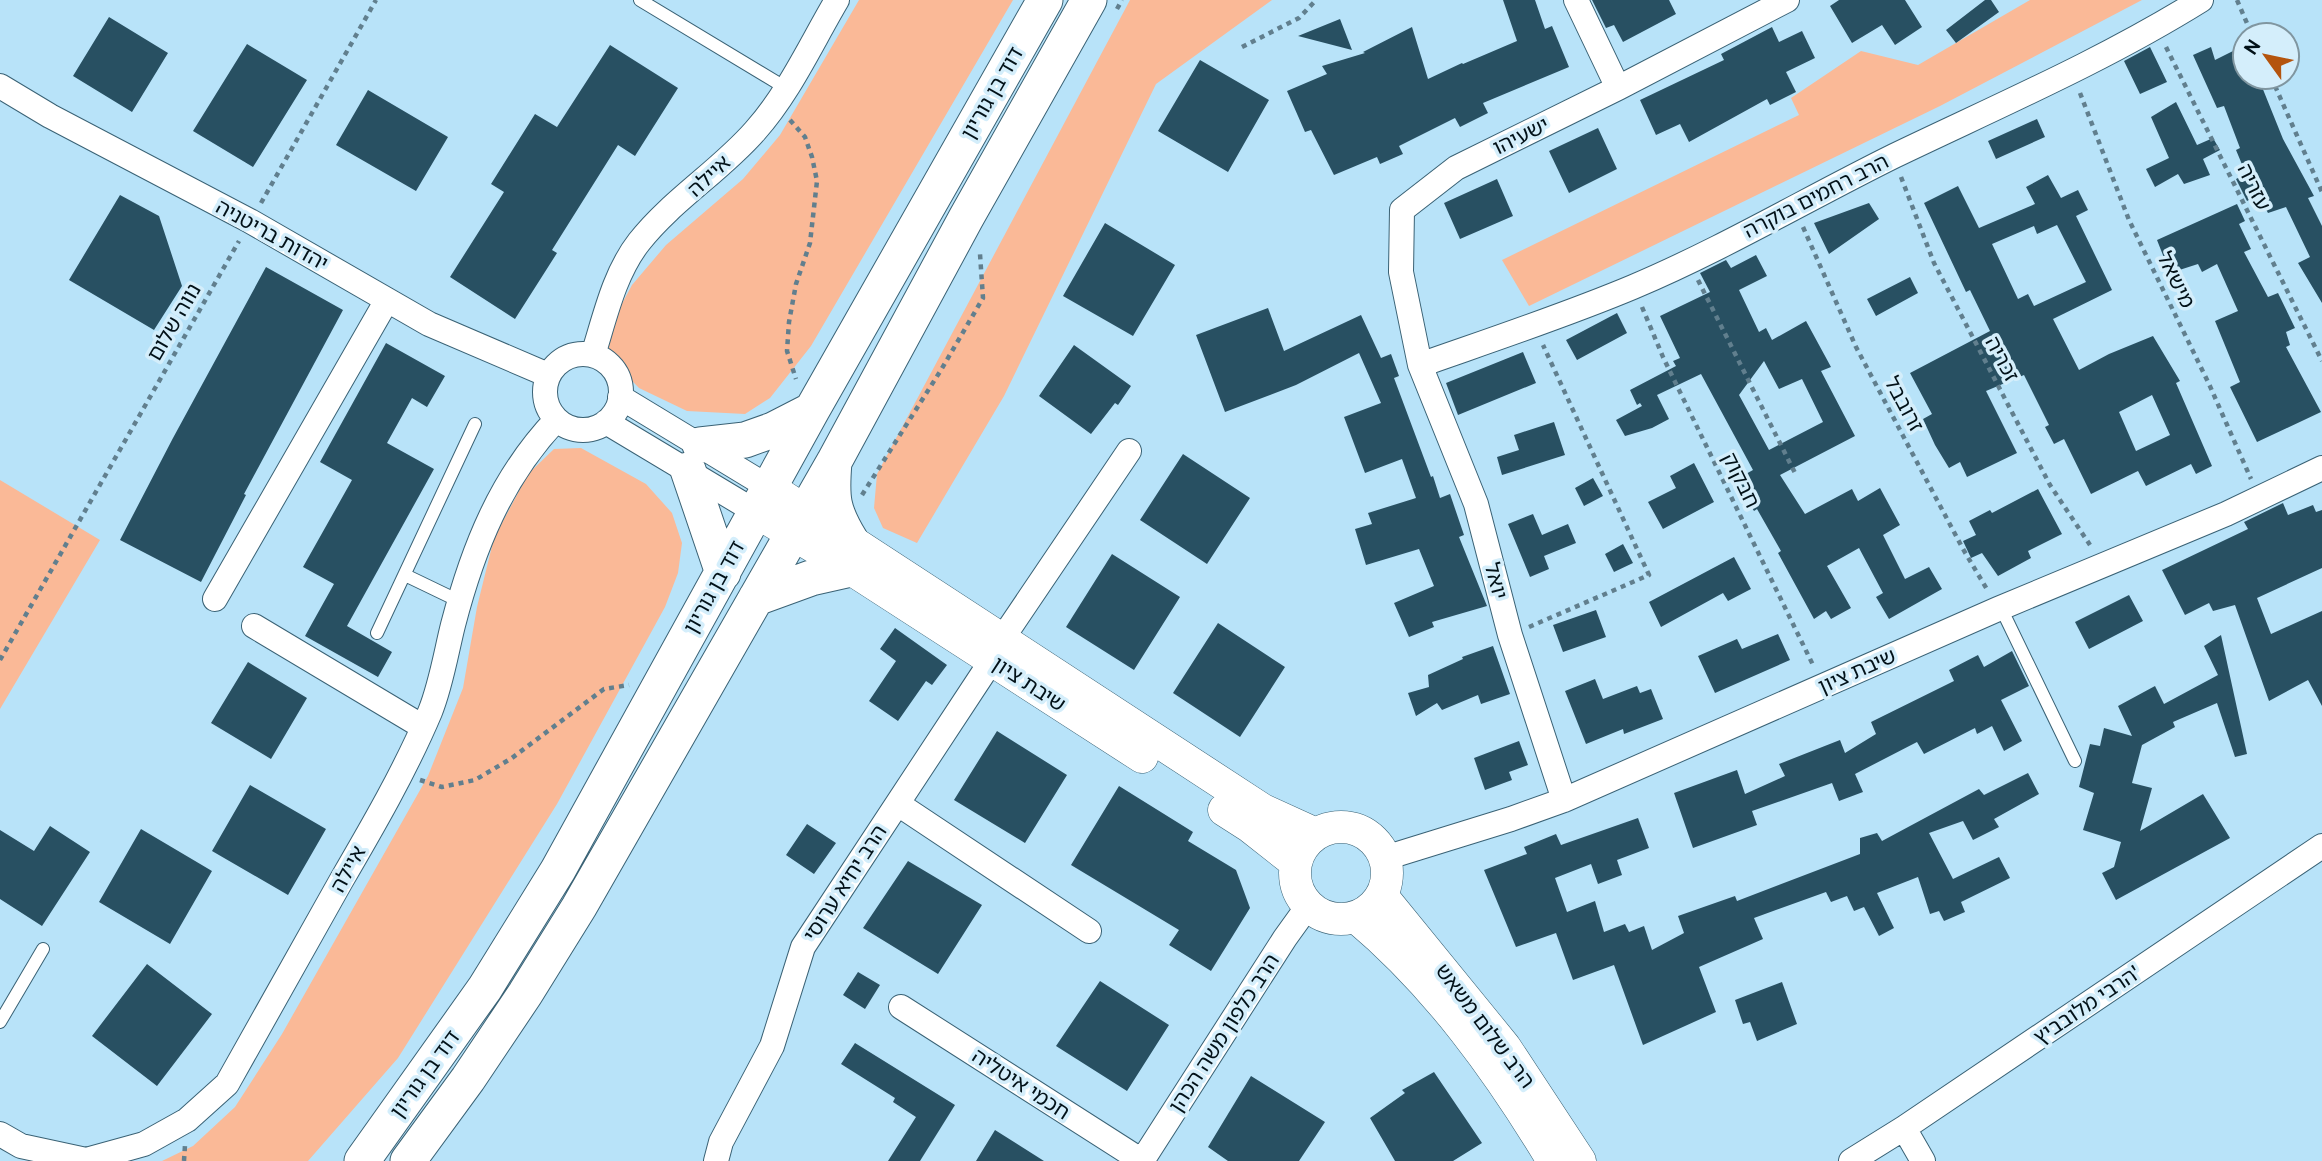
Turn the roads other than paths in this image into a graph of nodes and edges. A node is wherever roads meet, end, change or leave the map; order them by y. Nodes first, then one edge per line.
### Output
1 (640, 0) edge
2 (837, 0) edge
3 (1045, 0) edge
4 (1576, 0) edge
5 (1787, 0) edge
6 (2200, 0) edge
7 (1102, 6) edge
8 (0, 86) edge
9 (1618, 88) junction
10 (780, 97) junction
11 (387, 300) junction
12 (593, 355) junction
13 (1420, 365) junction
14 (548, 375) junction
15 (620, 397) junction
16 (814, 407) junction
17 (556, 420) junction
18 (606, 422) junction
19 (475, 424) dead end
20 (1129, 451) dead end
21 (694, 458) junction
22 (834, 463) junction
23 (2322, 468) edge
24 (763, 500) junction
25 (799, 522) junction
26 (851, 555) junction
27 (723, 573) junction
28 (405, 575) junction
29 (756, 598) junction
30 (215, 599) dead end
31 (459, 601) junction
32 (2000, 609) junction
33 (254, 626) dead end
34 (377, 633) dead end
35 (997, 649) junction
36 (423, 727) junction
37 (2075, 761) dead end
38 (1564, 800) junction
39 (898, 804) junction
40 (1316, 834) junction
41 (2322, 846) edge
42 (1385, 858) junction
43 (1296, 863) junction
44 (1382, 896) junction
45 (1308, 906) junction
46 (1356, 917) junction
47 (1088, 931) dead end
48 (43, 949) dead end
49 (901, 1007) dead end
50 (0, 1022) edge
51 (1905, 1128) junction
52 (0, 1134) edge
53 (362, 1161) edge
54 (408, 1161) edge
55 (716, 1161) edge
56 (1142, 1161) edge
57 (1553, 1161) edge
58 (1580, 1161) edge
59 (1851, 1161) edge
60 (1923, 1161) edge

1 - 10 lane
2 - 10 street, איילה
3 - 16 main road, דוד בן גוריון
4 - 9 street
5 - 9 street, ישעיהו
6 - 13 street, הרב רחמים בוקרה
7 - 22 main road, דוד בן גוריון
8 - 11 street, יהדות בריטניה
9 - 13 street, ישעיהו
10 - 12 street, איילה
11 - 14 street, יהדות בריטניה
11 - 30 street
12 - 14 street
12 - 15 street
13 - 38 street, יואל
14 - 17 street
15 - 18 street
15 - 21 street
16 - 21 main road
16 - 24 main road, דוד בן גוריון
17 - 18 street
17 - 31 street, איילה
18 - 21 street
19 - 28 lane
20 - 35 street, הרב יחיא ערוסי
21 - 24 street
21 - 27 main road
22 - 25 main road, דוד בן גוריון
22 - 26 main road
23 - 32 street, שיבת ציון
24 - 25 street
24 - 27 main road, דוד בן גוריון
25 - 26 street, שיבת ציון
25 - 29 main road, דוד בן גוריון
26 - 29 main road
26 - 35 street, שיבת ציון
27 - 53 main road, דוד בן גוריון
28 - 31 lane
28 - 34 lane
29 - 54 main road, דוד בן גוריון
31 - 36 street, איילה
32 - 37 lane
32 - 38 street, שיבת ציון
33 - 36 street
35 - 39 street, הרב יחיא ערוסי
35 - 40 street, שיבת ציון
35 - 43 street, שיבת ציון
36 - 52 street, איילה
38 - 42 street, שיבת ציון
39 - 47 street
39 - 55 street, הרב יחיא ערוסי
40 - 42 street
40 - 43 street
41 - 51 street, הרבי מלובביץ'
42 - 44 street
43 - 45 street
44 - 46 street
44 - 58 street, הרב שלום משאש
45 - 46 street
45 - 56 street, הרב כלפון משה הכהן
46 - 57 street, הרב שלום משאש
48 - 50 lane
49 - 56 street, חכמי איטליה
51 - 59 street, הרבי מלובביץ'
51 - 60 street

